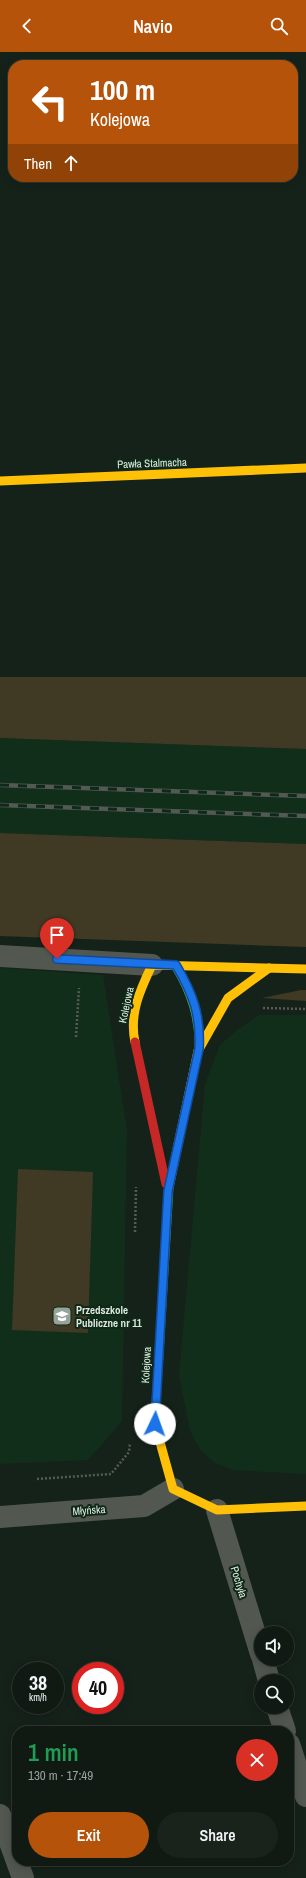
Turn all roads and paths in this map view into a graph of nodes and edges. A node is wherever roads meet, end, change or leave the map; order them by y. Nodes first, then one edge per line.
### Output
1 (306, 468) edge
2 (0, 481) edge
3 (0, 956) edge
4 (152, 965) junction
5 (176, 965) junction
6 (269, 968) junction
7 (306, 969) edge
8 (79, 982) dead end
9 (76, 1037) dead end
10 (199, 1049) junction
11 (136, 1185) dead end
12 (168, 1191) junction
13 (135, 1240) dead end
14 (130, 1437) dead end
15 (37, 1478) dead end
16 (173, 1489) junction
17 (306, 1506) edge
18 (217, 1510) junction
19 (0, 1517) edge
20 (254, 1631) edge
21 (279, 1714) edge
22 (283, 1726) edge
23 (294, 1759) edge
24 (306, 1796) edge
25 (0, 1815) edge
26 (12, 1848) edge
27 (19, 1866) edge
28 (23, 1878) edge

1 - 2 street, Pawła Stalmacha
3 - 4 street
4 - 5 street
4 - 12 street, Kolejowa
5 - 6 street
5 - 10 street, Kolejowa
6 - 7 street
6 - 10 street, Kolejowa
8 - 9 path
10 - 12 street, Kolejowa
11 - 13 path
12 - 16 street, Kolejowa
14 - 15 path
16 - 18 street
16 - 19 street, Młyńska
17 - 18 street
18 - 20 street, Pochyła
21 - 22 street
23 - 24 street
25 - 26 street
27 - 28 street

